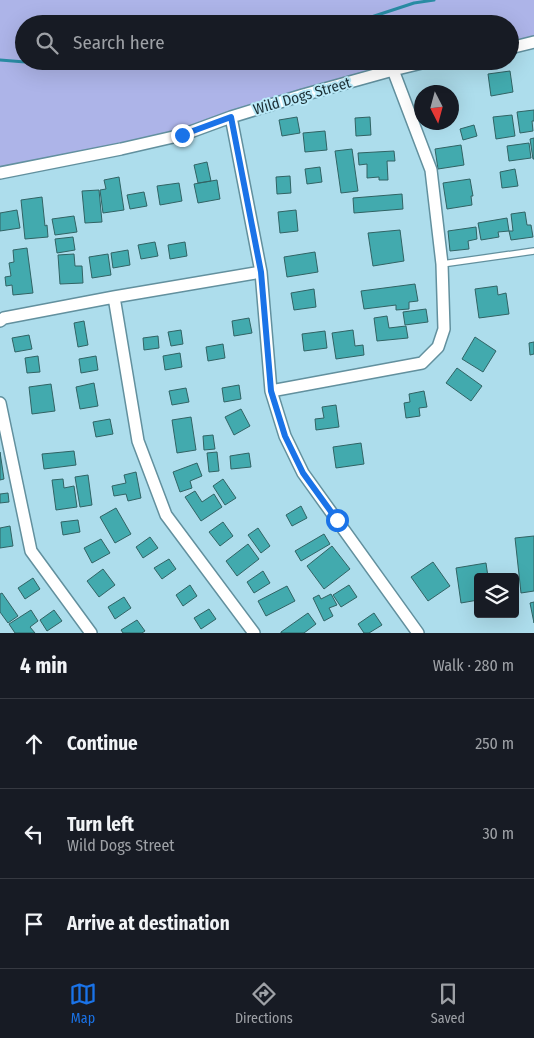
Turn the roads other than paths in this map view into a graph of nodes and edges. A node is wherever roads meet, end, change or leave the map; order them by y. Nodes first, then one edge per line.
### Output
1 (534, 42) edge
2 (519, 46) edge
3 (393, 70) joint
4 (231, 117) junction
5 (0, 173) edge
6 (534, 251) edge
7 (442, 264) junction
8 (261, 272) junction
9 (114, 297) junction
10 (0, 321) edge
11 (271, 391) junction
12 (0, 406) edge
13 (414, 632) edge
14 (91, 633) edge
15 (254, 633) edge

1 - 2 street
3 - 4 street, Wild Dogs Street
3 - 7 street
4 - 5 street, Wild Dogs Street
4 - 8 street
6 - 7 lane
7 - 11 street
8 - 9 street
8 - 11 street
9 - 10 street
9 - 15 street
11 - 13 street
12 - 14 street

